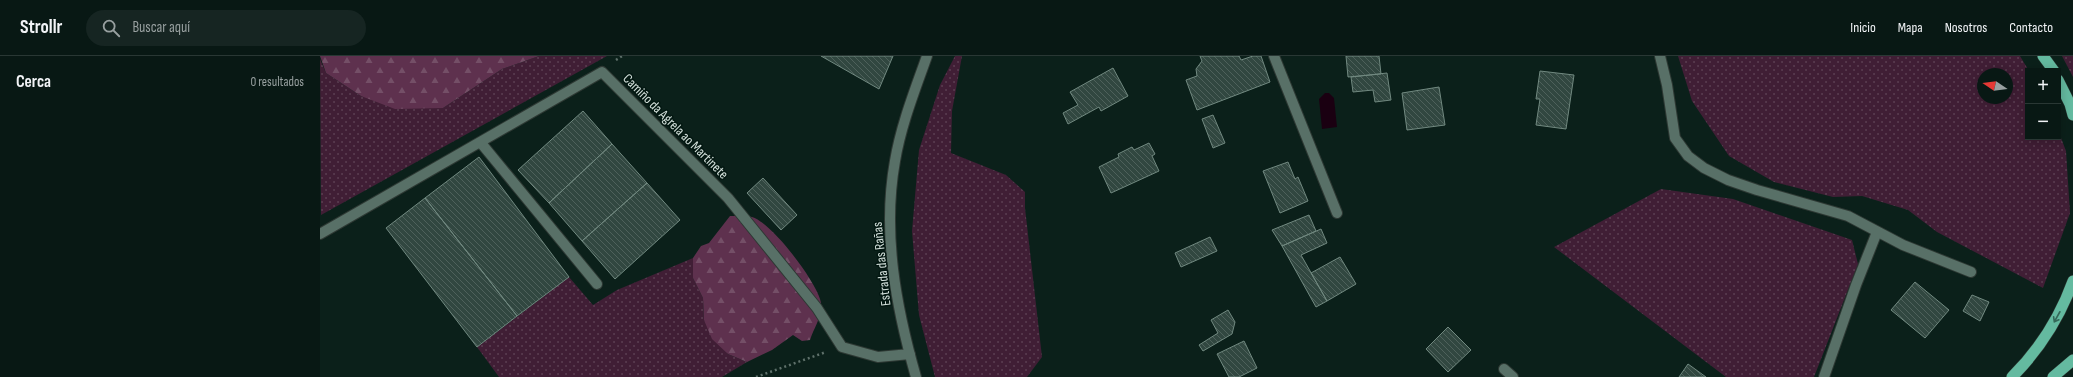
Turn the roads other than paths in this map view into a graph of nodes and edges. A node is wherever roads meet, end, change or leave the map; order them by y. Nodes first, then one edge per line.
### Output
1 (927, 56) edge
2 (1274, 56) edge
3 (1660, 56) edge
4 (2043, 56) edge
5 (2052, 68) edge
6 (2061, 86) edge
7 (2073, 115) edge
8 (481, 143) junction
9 (1337, 213) dead end
10 (1877, 232) junction
11 (320, 234) edge
12 (1971, 272) dead end
13 (2073, 281) edge
14 (597, 284) dead end
15 (910, 354) junction
16 (2073, 360) edge
17 (1504, 369) dead end
18 (916, 377) edge
19 (1513, 377) edge
20 (1824, 377) edge
21 (2012, 377) edge
22 (2053, 377) edge

1 - 15 street, Estrada das Rañas
2 - 9 street
3 - 10 street
4 - 5 highway
6 - 7 highway
8 - 11 street, Camiño da Agrela ao Martinete
8 - 14 street
8 - 15 street, Camiño da Agrela ao Martinete
10 - 12 street
10 - 20 street
13 -> 21 highway
15 - 18 street, Estrada das Rañas
16 - 22 highway
17 - 19 street

